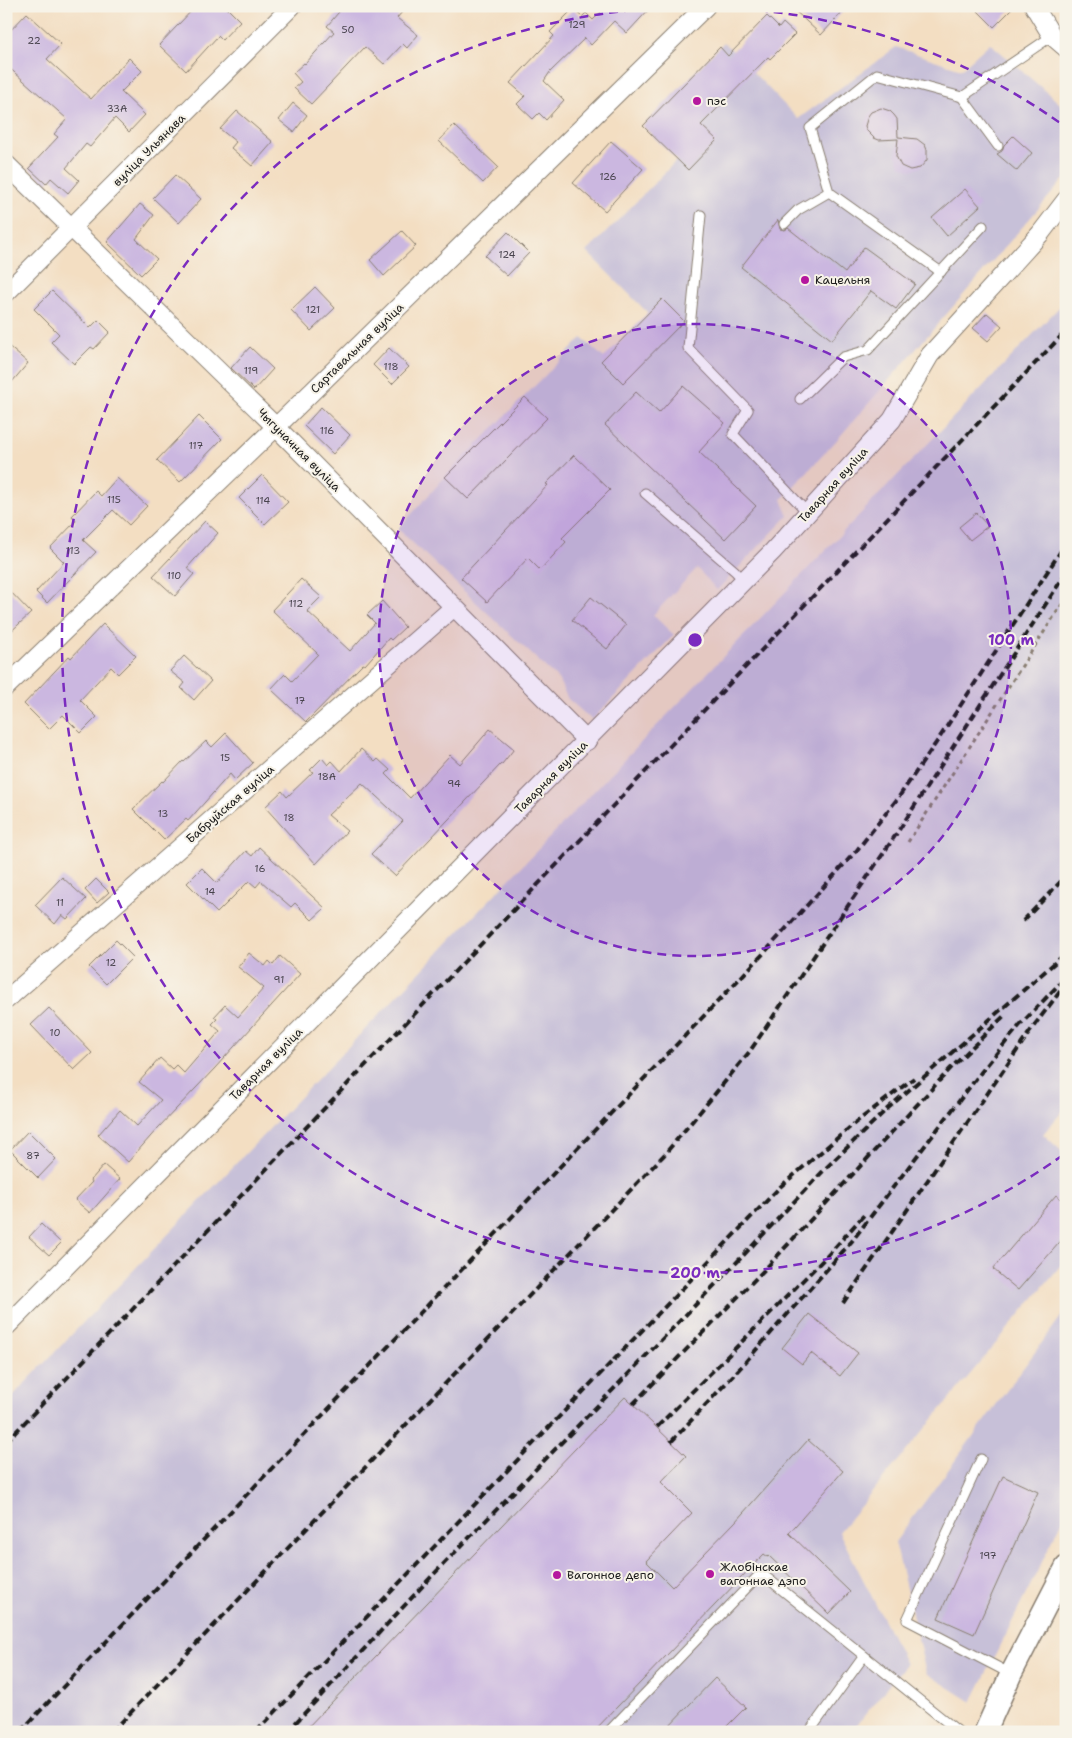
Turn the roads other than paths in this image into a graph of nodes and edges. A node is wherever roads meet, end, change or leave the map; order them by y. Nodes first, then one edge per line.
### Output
1 (292, 6) edge
2 (706, 6) edge
3 (1034, 6) edge
4 (1052, 36) junction
5 (1066, 48) edge
6 (962, 97) junction
7 (998, 146) dead end
8 (6, 164) edge
9 (829, 192) junction
10 (1066, 200) edge
11 (701, 215) dead end
12 (784, 224) dead end
13 (983, 226) dead end
14 (72, 228) junction
15 (941, 272) junction
16 (6, 293) edge
17 (800, 399) dead end
18 (276, 427) junction
19 (644, 493) dead end
20 (808, 513) junction
21 (744, 581) junction
22 (454, 607) junction
23 (6, 687) edge
24 (586, 741) junction
25 (6, 1000) edge
26 (6, 1327) edge
27 (981, 1459) dead end
28 (1066, 1567) edge
29 (864, 1656) junction
30 (1011, 1674) junction
31 (608, 1732) edge
32 (809, 1732) edge
33 (959, 1732) edge
34 (985, 1732) edge

1 - 14 street, вуліца Ульянава
2 - 18 street, Сартавальная вуліца
3 - 4 street
4 - 5 street
4 - 6 lane
6 - 7 lane
6 - 9 lane
8 - 14 street, Чыгуначная вуліца
9 - 12 lane
9 - 15 lane
10 - 20 street, Таварная вуліца
11 - 20 lane
13 - 15 lane
14 - 16 street, вуліца Ульянава
14 - 18 street, Чыгуначная вуліца
15 - 17 lane
18 - 22 street, Чыгуначная вуліца
18 - 23 street, Сартавальная вуліца
19 - 21 lane
20 - 21 street, Таварная вуліца
21 - 24 street, Таварная вуліца
22 - 24 street, Чыгуначная вуліца
22 - 25 street, Бабруйская вуліца
24 - 26 street, Таварная вуліца
27 - 30 lane
28 - 30 street
29 - 31 lane
29 - 32 lane
29 - 33 lane
30 - 34 street

